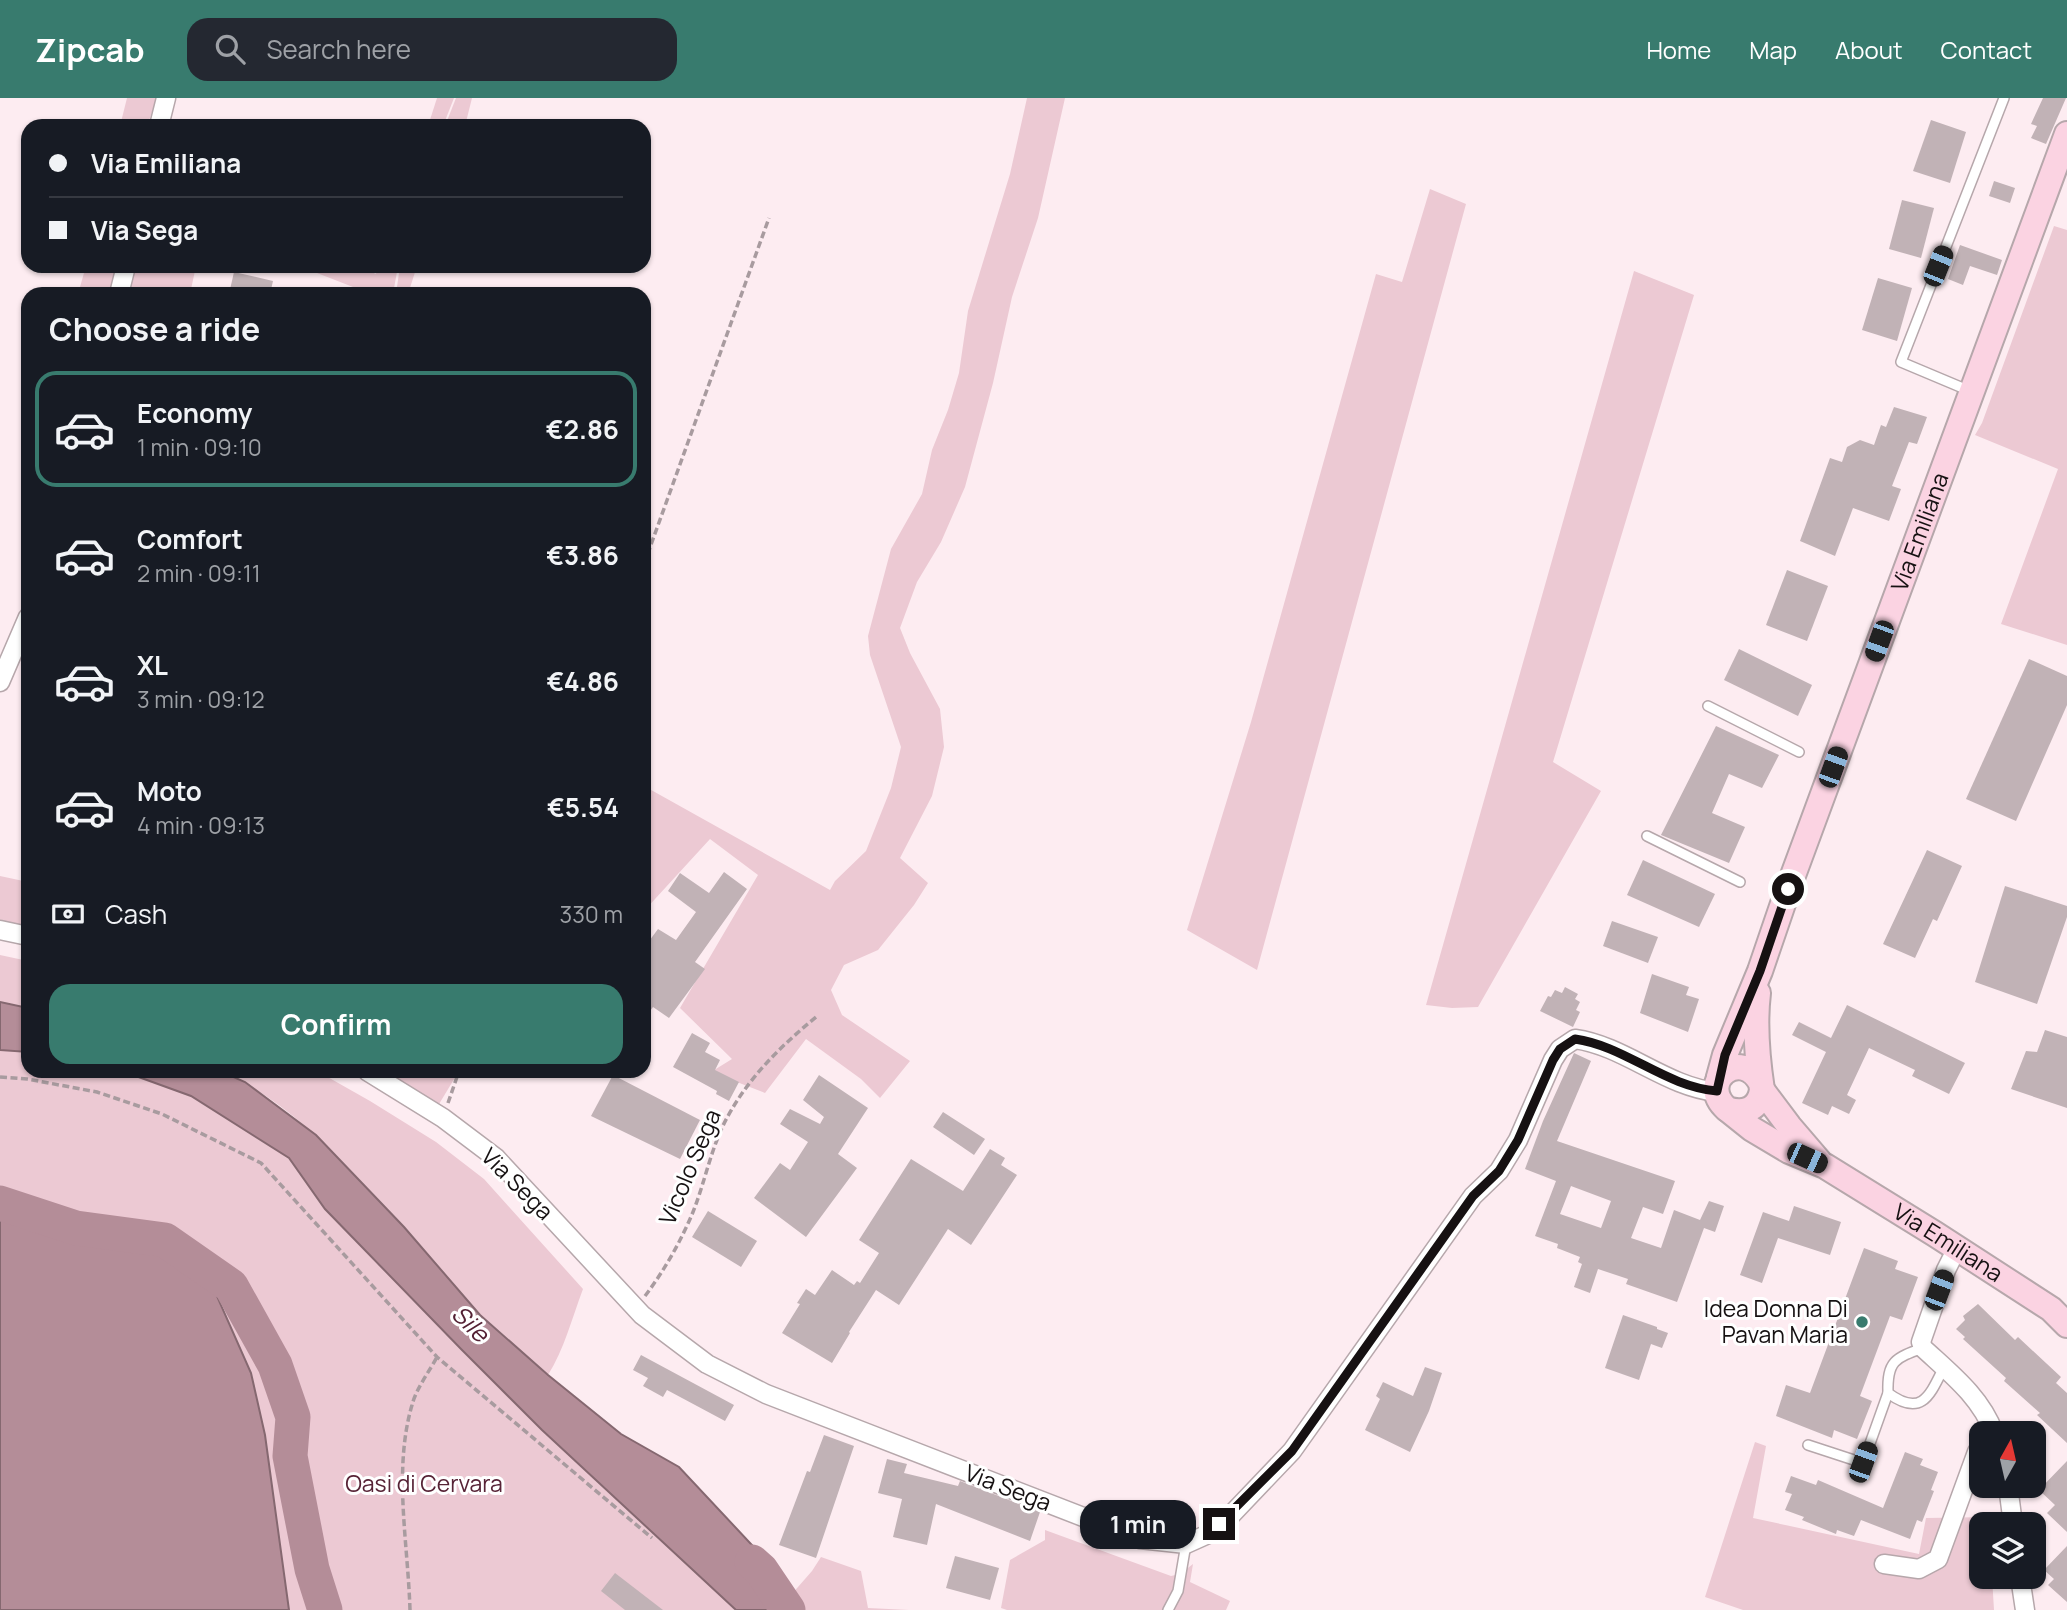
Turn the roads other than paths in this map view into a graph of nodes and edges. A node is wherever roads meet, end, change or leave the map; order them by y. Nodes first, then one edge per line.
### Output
1 (166, 98) edge
2 (2004, 98) edge
3 (161, 119) edge
4 (2067, 134) edge
5 (1972, 391) junction
6 (21, 633) edge
7 (0, 682) edge
8 (1708, 706) dead end
9 (1799, 752) dead end
10 (1647, 836) dead end
11 (1740, 883) dead end
12 (0, 930) edge
13 (21, 934) edge
14 (1760, 971) junction
15 (380, 1078) edge
16 (1762, 1086) junction
17 (1721, 1093) junction
18 (1825, 1166) junction
19 (1957, 1248) junction
20 (2067, 1325) edge
21 (1923, 1348) junction
22 (1944, 1367) junction
23 (1888, 1393) junction
24 (1988, 1421) edge
25 (1808, 1445) dead end
26 (1969, 1474) edge
27 (1186, 1544) junction
28 (1884, 1564) dead end
29 (2022, 1589) edge
30 (1168, 1610) edge
31 (2025, 1610) edge

1 - 3 street
2 - 5 lane
4 - 5 main road, Via Emiliana
5 - 14 main road, Via Emiliana
6 - 7 street
8 - 9 lane
10 - 11 lane
12 - 13 street
14 - 16 main road, Via Emiliana
14 - 17 main road, Via Emiliana
15 - 27 street, Via Sega
16 - 17 main road
16 - 17 main road, Via Emiliana
16 - 18 main road, Via Emiliana
17 - 18 main road, Via Emiliana
17 - 27 street
18 - 19 main road, Via Emiliana
19 - 20 main road, Via Emiliana
19 - 21 street
21 - 22 street
21 - 23 lane
22 - 23 lane
22 - 24 street
23 - 25 lane
26 - 28 street
27 - 30 lane
29 - 31 street

